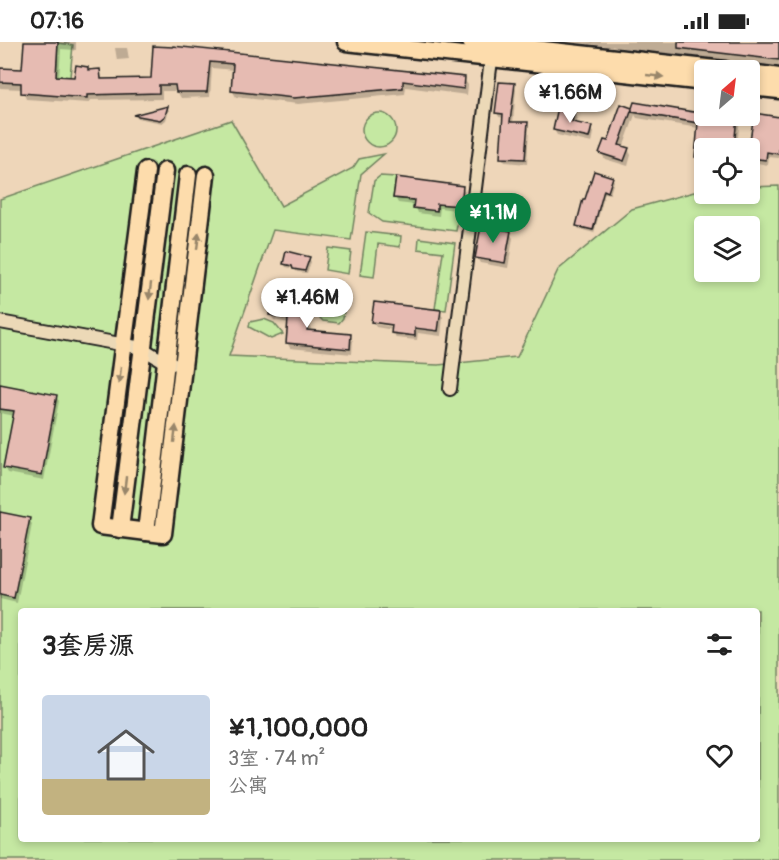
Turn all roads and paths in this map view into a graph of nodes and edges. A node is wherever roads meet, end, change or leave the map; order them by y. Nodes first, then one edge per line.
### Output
1 (346, 42) edge
2 (471, 42) edge
3 (492, 51) junction
4 (694, 67) edge
5 (760, 74) edge
6 (779, 76) edge
7 (694, 80) edge
8 (760, 88) edge
9 (779, 90) edge
10 (146, 171) dead end
11 (165, 171) dead end
12 (188, 175) dead end
13 (206, 175) dead end
14 (160, 208) junction
15 (140, 218) junction
16 (0, 322) edge
17 (124, 345) junction
18 (142, 348) junction
19 (166, 363) junction
20 (183, 366) junction
21 (450, 389) dead end
22 (134, 419) junction
23 (106, 481) junction
24 (152, 528) junction
25 (120, 529) junction

1 - 3 main road
2 - 3 main road
3 - 4 main road
3 -> 7 main road
3 - 21 street
5 - 6 main road
8 - 9 main road
10 - 15 main road
11 - 14 main road
12 - 19 main road
20 -> 13 main road
14 - 15 main road
14 -> 18 main road
15 - 17 main road
16 - 17 street
17 - 18 street
17 -> 23 main road
18 - 19 street
18 - 22 main road
19 - 20 street
19 - 24 main road
24 -> 20 main road
22 - 23 main road
22 -> 25 main road
23 - 25 main road
24 - 25 main road

